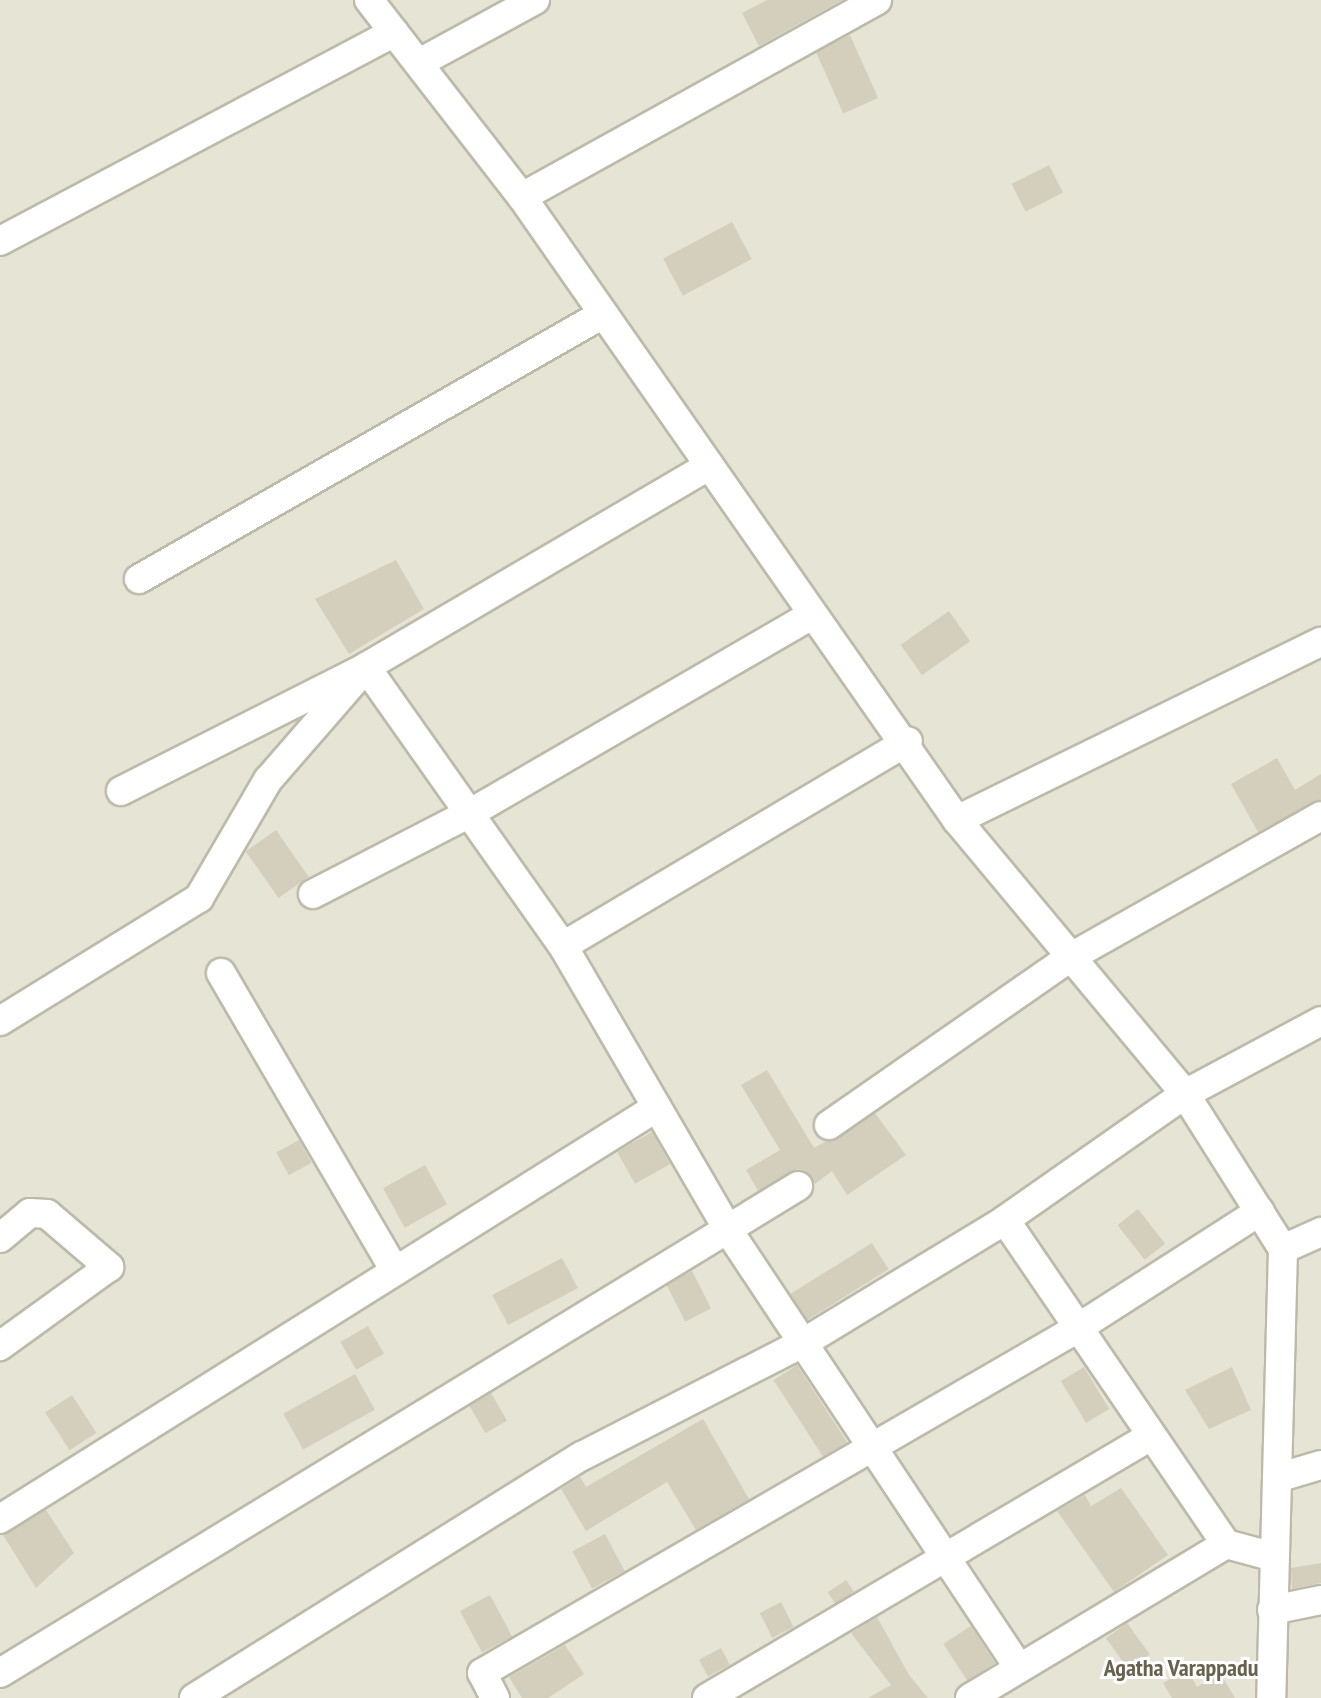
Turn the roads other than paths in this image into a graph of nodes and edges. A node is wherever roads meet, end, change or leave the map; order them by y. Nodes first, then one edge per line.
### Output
1 (369, 0) edge
2 (535, 0) edge
3 (877, 0) edge
4 (394, 32) junction
5 (419, 63) junction
6 (522, 197) junction
7 (0, 241) edge
8 (603, 314) junction
9 (709, 466) junction
10 (139, 579) dead end
11 (809, 617) junction
12 (1321, 642) edge
13 (366, 667) junction
14 (908, 741) junction
15 (121, 791) dead end
16 (472, 812) junction
17 (1321, 816) edge
18 (957, 820) junction
19 (313, 894) dead end
20 (563, 946) junction
21 (1069, 958) junction
22 (221, 973) dead end
23 (0, 1021) edge
24 (1321, 1021) edge
25 (1185, 1094) junction
26 (657, 1107) junction
27 (829, 1125) dead end
28 (798, 1186) dead end
29 (1260, 1211) junction
30 (1005, 1220) junction
31 (728, 1230) junction
32 (0, 1238) edge
33 (1307, 1245) edge
34 (395, 1271) junction
35 (1078, 1328) junction
36 (803, 1343) junction
37 (0, 1346) edge
38 (1151, 1436) junction
39 (871, 1448) junction
40 (1321, 1465) edge
41 (1277, 1478) junction
42 (0, 1519) edge
43 (1226, 1544) junction
44 (1274, 1557) junction
45 (946, 1560) junction
46 (1321, 1600) edge
47 (1272, 1610) junction
48 (1019, 1668) junction
49 (0, 1673) edge
50 (194, 1698) edge
51 (495, 1698) edge
52 (707, 1698) edge
53 (970, 1698) edge
54 (1271, 1698) edge

1 - 4 street
2 - 5 street
3 - 6 street
4 - 5 street
4 - 7 street
5 - 6 street
6 - 8 street
8 - 9 street
8 - 10 street
9 - 11 street
9 - 13 street
11 - 14 street
11 - 16 street
12 - 18 street
13 - 15 street
13 - 16 street
13 - 23 street
14 - 18 street
14 - 20 street
16 - 19 street
16 - 20 street
17 - 21 street
18 - 21 street
20 - 26 street
21 - 25 street
21 - 27 street
22 - 34 street
24 - 25 street
25 - 29 street
25 - 30 street
26 - 31 street
26 - 34 street
28 - 31 street
29 - 33 street
29 - 35 street
30 - 35 street
30 - 36 street
31 - 36 street
31 - 49 street
32 - 37 street
33 - 41 street
34 - 42 street
35 - 38 street
35 - 39 street
36 - 39 street
36 - 50 street
38 - 43 street
38 - 45 street
39 - 45 street
39 - 51 street
40 - 41 street
41 - 44 street
43 - 44 street
43 - 48 street
44 - 47 street
45 - 48 street
45 - 52 street
46 - 47 street
47 - 54 street
48 - 53 street

